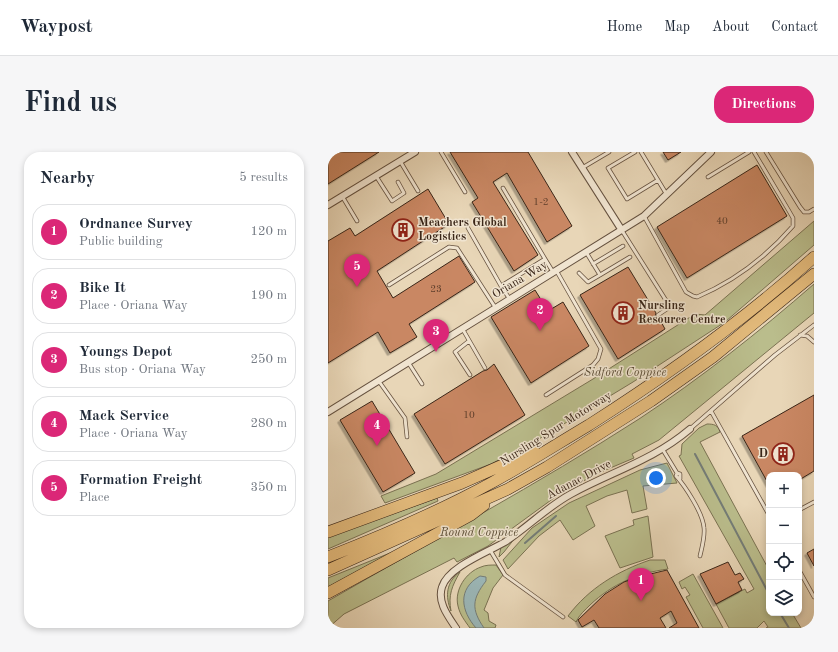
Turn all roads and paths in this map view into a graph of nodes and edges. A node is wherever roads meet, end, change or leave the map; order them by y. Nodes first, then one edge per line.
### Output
1 (415, 152) edge
2 (441, 152) edge
3 (572, 152) edge
4 (609, 152) edge
5 (635, 152) edge
6 (641, 152) edge
7 (711, 152) edge
8 (750, 152) edge
9 (754, 152) edge
10 (766, 152) edge
11 (400, 161) junction
12 (582, 168) junction
13 (376, 176) junction
14 (708, 177) dead end
15 (658, 180) junction
16 (398, 182) dead end
17 (503, 188) dead end
18 (418, 191) dead end
19 (465, 192) dead end
20 (667, 195) junction
21 (342, 196) junction
22 (328, 205) edge
23 (814, 209) edge
24 (644, 216) junction
25 (357, 221) dead end
26 (468, 228) dead end
27 (621, 229) junction
28 (623, 246) dead end
29 (586, 252) junction
30 (630, 257) dead end
31 (814, 257) edge
32 (545, 259) junction
33 (593, 264) junction
34 (554, 271) junction
35 (579, 273) dead end
36 (814, 274) edge
37 (600, 275) junction
38 (389, 285) dead end
39 (501, 286) junction
40 (509, 298) junction
41 (495, 307) junction
42 (658, 316) dead end
43 (814, 325) edge
44 (462, 328) junction
45 (800, 335) junction
46 (469, 341) junction
47 (814, 342) edge
48 (408, 362) junction
49 (485, 368) dead end
50 (470, 375) dead end
51 (378, 380) junction
52 (422, 384) dead end
53 (546, 395) dead end
54 (711, 411) junction
55 (328, 412) edge
56 (583, 428) junction
57 (690, 429) joint
58 (407, 437) dead end
59 (663, 450) junction
60 (508, 488) junction
61 (814, 502) edge
62 (802, 508) edge
63 (766, 510) edge
64 (328, 532) edge
65 (490, 550) junction
66 (700, 556) dead end
67 (328, 557) edge
68 (328, 570) edge
69 (802, 575) edge
70 (328, 593) edge
71 (814, 597) edge
72 (563, 617) dead end
73 (456, 628) edge

1 - 11 street
2 - 19 lane
3 - 12 street
4 - 12 lane
5 - 15 lane
6 - 15 lane
7 - 20 street, Oriana Way
8 - 14 lane
9 - 24 lane
10 - 23 lane
11 - 13 street
11 - 18 lane
12 - 27 street
13 - 16 lane
13 - 21 street
15 - 20 lane
17 - 32 lane
20 - 24 street, Oriana Way
21 - 22 street
21 - 25 lane
24 - 27 street, Oriana Way
26 - 39 lane
27 - 29 street, Oriana Way
27 - 42 lane
28 - 33 lane
29 - 33 lane
29 - 34 street, Oriana Way
30 - 37 lane
31 - 56 highway, Nursling Spur Motorway
32 - 34 lane
32 - 39 lane
33 - 37 lane
34 - 40 street, Oriana Way
34 - 53 lane
35 - 37 lane
36 - 60 highway
38 - 41 lane
39 - 40 lane
40 - 41 street, Oriana Way
41 - 44 street, Oriana Way
43 - 45 lane
44 - 46 lane
44 - 48 street, Oriana Way
45 - 47 lane
45 - 54 lane
46 - 49 lane
46 - 50 lane
48 - 51 street, Oriana Way
48 - 52 lane
51 - 55 street, Oriana Way
51 - 58 lane
54 - 57 lane
54 - 63 lane
56 - 64 highway
56 - 67 highway, Nursling Spur Motorway
57 - 59 street, Adanac Drive
59 - 65 street, Adanac Drive
59 - 66 lane
60 - 68 highway
60 - 70 highway
61 - 62 lane
65 - 72 lane
65 - 73 street, Adanac Drive
69 - 71 lane

